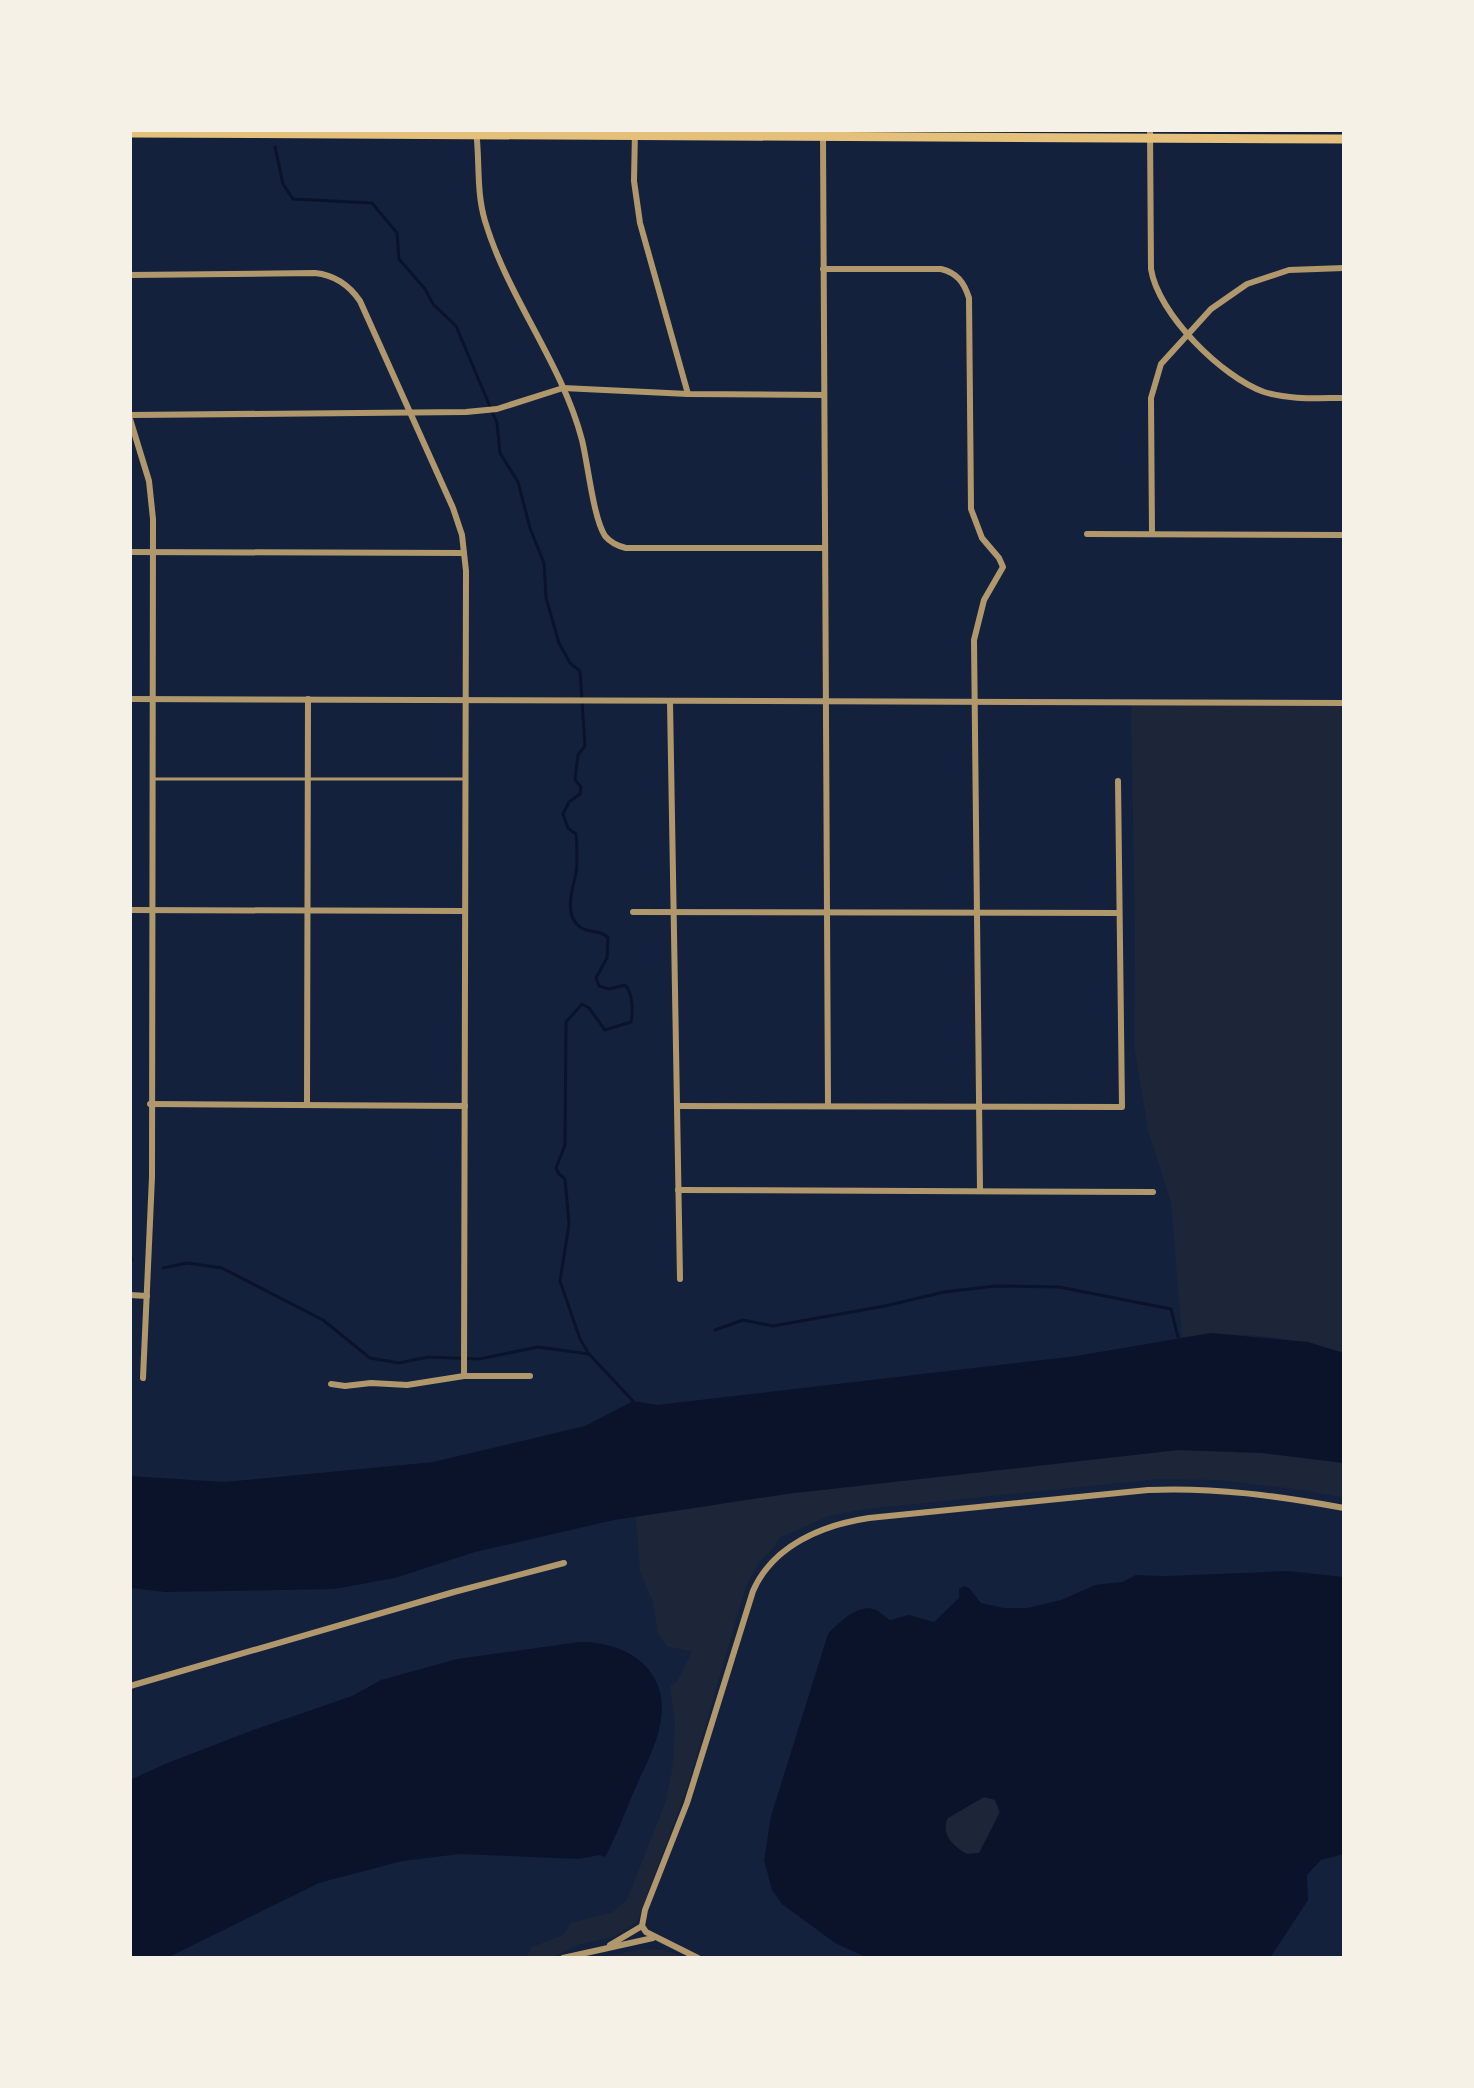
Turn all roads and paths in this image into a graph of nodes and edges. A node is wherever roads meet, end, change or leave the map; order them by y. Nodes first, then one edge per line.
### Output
1 (130, 133) edge
2 (476, 133) edge
3 (634, 133) edge
4 (1150, 134) edge
5 (823, 136) junction
6 (1344, 139) edge
7 (1344, 268) edge
8 (823, 269) junction
9 (130, 275) edge
10 (1188, 333) junction
11 (563, 388) junction
12 (688, 394) junction
13 (824, 395) junction
14 (1344, 398) edge
15 (411, 414) junction
16 (130, 417) edge
17 (1087, 534) dead end
18 (1152, 534) junction
19 (1344, 535) edge
20 (825, 548) junction
21 (130, 552) edge
22 (154, 552) junction
23 (464, 553) junction
24 (130, 699) edge
25 (153, 699) junction
26 (308, 699) junction
27 (465, 700) junction
28 (826, 700) junction
29 (670, 702) junction
30 (975, 702) junction
31 (1344, 703) edge
32 (152, 779) junction
33 (308, 779) junction
34 (464, 779) junction
35 (1118, 781) dead end
36 (130, 910) edge
37 (151, 910) junction
38 (307, 911) junction
39 (464, 911) junction
40 (633, 912) dead end
41 (675, 912) junction
42 (827, 912) junction
43 (977, 912) junction
44 (1119, 913) junction
45 (150, 1104) junction
46 (307, 1104) junction
47 (465, 1106) junction
48 (677, 1106) junction
49 (828, 1106) junction
50 (979, 1107) junction
51 (678, 1190) junction
52 (980, 1190) junction
53 (1153, 1192) dead end
54 (680, 1279) dead end
55 (130, 1295) edge
56 (147, 1296) junction
57 (464, 1376) junction
58 (530, 1376) dead end
59 (143, 1378) dead end
60 (331, 1384) dead end
61 (1344, 1508) edge
62 (564, 1563) dead end
63 (130, 1686) edge
64 (644, 1929) junction
65 (653, 1938) junction
66 (607, 1946) junction
67 (576, 1955) edge
68 (563, 1958) edge
69 (698, 1958) edge

1 - 2 main road
2 - 3 main road
2 - 11 street
3 - 5 main road
3 - 12 street
4 - 5 main road
4 - 6 main road
4 - 10 street
5 - 8 street
7 - 10 street
8 - 13 street
8 - 30 street
9 - 15 street
10 - 14 street
10 - 18 street
11 - 12 street
11 - 15 street
11 - 20 street
12 - 13 street
13 - 20 street
15 - 16 street
15 - 23 street
16 - 22 street
17 - 18 street
18 - 19 street
20 - 28 street
21 - 22 street
22 - 23 street
22 - 25 street
23 - 27 street
24 - 25 street
25 - 26 street
25 - 32 street
26 - 27 street
26 - 33 street
27 - 29 street
27 - 34 street
28 - 29 street
28 - 30 street
28 - 42 street
29 - 41 street
30 - 31 street
30 - 43 street
32 - 33 lane
32 - 37 street
33 - 34 lane
33 - 38 street
34 - 39 street
35 - 44 street
36 - 37 street
37 - 38 street
37 - 45 street
38 - 39 street
38 - 46 street
39 - 47 street
40 - 41 street
41 - 42 street
41 - 48 street
42 - 43 street
42 - 49 street
43 - 44 street
43 - 50 street
44 - 50 street
45 - 46 street
45 - 56 street
46 - 47 street
47 - 57 street
48 - 49 street
48 - 51 street
49 - 50 street
50 - 52 street
51 - 52 street
51 - 54 street
52 - 53 street
55 - 56 street
56 - 59 street
57 - 58 street
57 - 60 street
61 - 64 street
62 - 63 street
64 - 65 street
64 - 66 street
65 - 66 street
65 - 69 street
66 - 67 street
67 - 68 street

